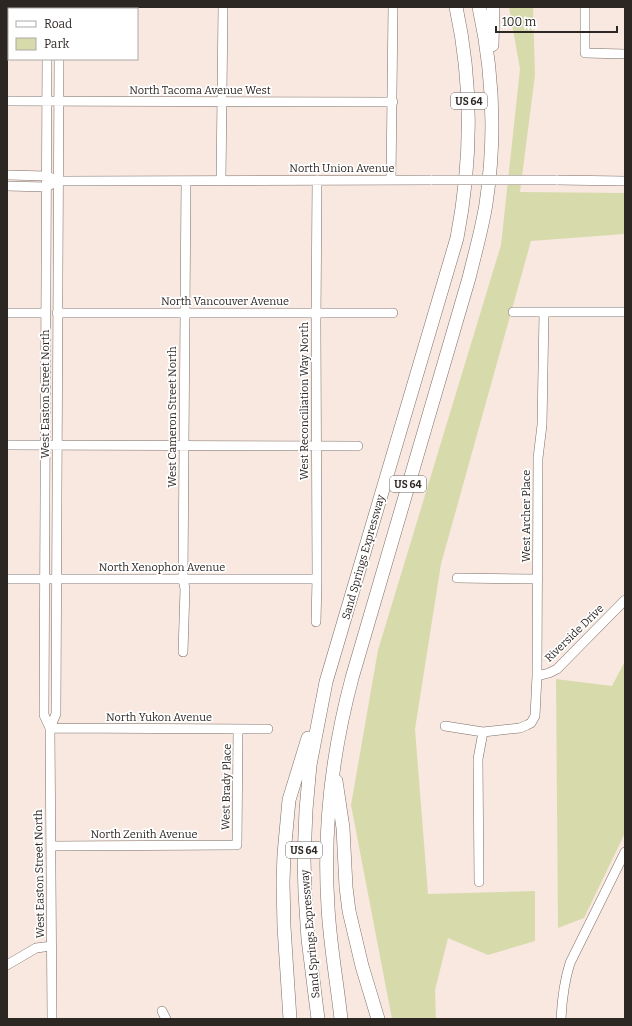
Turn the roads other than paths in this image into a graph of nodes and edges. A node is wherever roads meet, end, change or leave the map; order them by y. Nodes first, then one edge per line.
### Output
1 (223, 7) edge
2 (393, 7) edge
3 (447, 7) edge
4 (456, 7) edge
5 (479, 7) edge
6 (493, 7) edge
7 (585, 7) edge
8 (462, 40) junction
9 (625, 54) edge
10 (47, 60) edge
11 (59, 60) edge
12 (490, 83) junction
13 (7, 101) edge
14 (46, 101) junction
15 (59, 102) junction
16 (222, 102) junction
17 (393, 102) junction
18 (7, 175) edge
19 (47, 176) junction
20 (317, 180) junction
21 (391, 180) junction
22 (59, 181) junction
23 (186, 181) junction
24 (221, 181) junction
25 (625, 181) edge
26 (7, 186) edge
27 (46, 187) junction
28 (45, 302) junction
29 (57, 302) junction
30 (513, 312) dead end
31 (544, 312) junction
32 (625, 312) edge
33 (7, 313) edge
34 (45, 313) junction
35 (57, 313) junction
36 (316, 313) junction
37 (393, 313) dead end
38 (184, 314) junction
39 (45, 326) junction
40 (57, 326) junction
41 (7, 446) edge
42 (45, 446) junction
43 (57, 446) junction
44 (185, 446) junction
45 (316, 446) junction
46 (358, 446) dead end
47 (457, 578) dead end
48 (7, 579) edge
49 (45, 579) junction
50 (57, 579) junction
51 (183, 579) junction
52 (317, 579) junction
53 (538, 579) junction
54 (625, 600) edge
55 (316, 622) dead end
56 (183, 652) dead end
57 (537, 676) junction
58 (326, 682) junction
59 (445, 726) dead end
60 (50, 728) junction
61 (238, 729) junction
62 (268, 729) dead end
63 (483, 732) junction
64 (334, 765) junction
65 (237, 845) joint
66 (51, 846) junction
67 (625, 852) edge
68 (479, 882) dead end
69 (52, 946) junction
70 (7, 965) edge
71 (52, 1019) edge
72 (290, 1019) edge
73 (318, 1019) edge
74 (341, 1019) edge
75 (378, 1019) edge
76 (561, 1019) edge

1 - 16 street
2 - 17 street
3 - 8 highway
4 - 8 highway, Sand Springs Expressway / US 64
5 - 12 highway, Sand Springs Expressway / US 64
6 - 12 highway
7 - 9 street
8 - 58 highway, Sand Springs Expressway / US 64
10 - 14 street, West Easton Street North
11 - 15 street, West Easton Street North
12 - 64 highway, Sand Springs Expressway / US 64
13 - 14 street, North Tacoma Avenue West
14 - 15 street, North Tacoma Avenue West
14 - 19 street, West Easton Street North
15 - 16 street, North Tacoma Avenue West
15 - 22 street, West Easton Street North
16 - 17 street, North Tacoma Avenue West
16 - 24 street
17 - 21 street
18 - 19 street, North Union Avenue
19 - 22 street, North Union Avenue
19 - 27 street, West Easton Street North
20 - 21 street, North Union Avenue
20 - 24 street, North Union Avenue
20 - 36 street, West Reconciliation Way North
21 - 25 street, North Union Avenue, bridge
22 - 23 street, North Union Avenue
22 - 27 street, North Union Avenue
22 - 29 street, West Easton Street North
23 - 24 street, North Union Avenue
23 - 38 street, West Cameron Street North
26 - 27 street, North Union Avenue
27 - 28 street, West Easton Street North
28 - 29 street
28 - 34 street, West Easton Street North
29 - 35 street, West Easton Street North
30 - 31 street
31 - 32 street
31 - 53 street, West Archer Place
33 - 34 street
34 - 39 street, West Easton Street North
35 - 38 street, North Vancouver Avenue
35 - 40 street, West Easton Street North
36 - 37 street, North Vancouver Avenue
36 - 38 street, North Vancouver Avenue
36 - 45 street, West Reconciliation Way North
38 - 44 street, West Cameron Street North
39 - 40 street
39 - 42 street, West Easton Street North
40 - 43 street, West Easton Street North
41 - 42 street
42 - 43 street
42 - 49 street, West Easton Street North
43 - 44 street
43 - 50 street, West Easton Street North
44 - 45 street
44 - 51 street, West Cameron Street North
45 - 46 street
45 - 52 street, West Reconciliation Way North
47 - 53 street
48 - 49 street, North Xenophon Avenue
49 - 50 street, North Xenophon Avenue
49 - 60 street, West Easton Street North
50 - 51 street, North Xenophon Avenue
50 - 60 street, West Easton Street North
51 - 52 street, North Xenophon Avenue
51 - 56 street, West Cameron Street North
52 - 55 street, West Reconciliation Way North
53 - 57 street, West Archer Place
54 - 57 street, Riverside Drive
57 - 63 street, West Archer Place
58 - 72 highway
58 - 73 highway, Sand Springs Expressway / US 64
59 - 63 street
60 - 61 street, North Yukon Avenue
60 - 66 street, West Easton Street North
61 - 62 street, North Yukon Avenue
61 - 65 street, West Brady Place
63 - 68 street
64 - 74 highway, Sand Springs Expressway / US 64
64 - 75 highway
65 - 66 street, North Zenith Avenue
66 - 69 street, West Easton Street North
67 - 76 street
69 - 70 street
69 - 71 street, West Easton Street North

